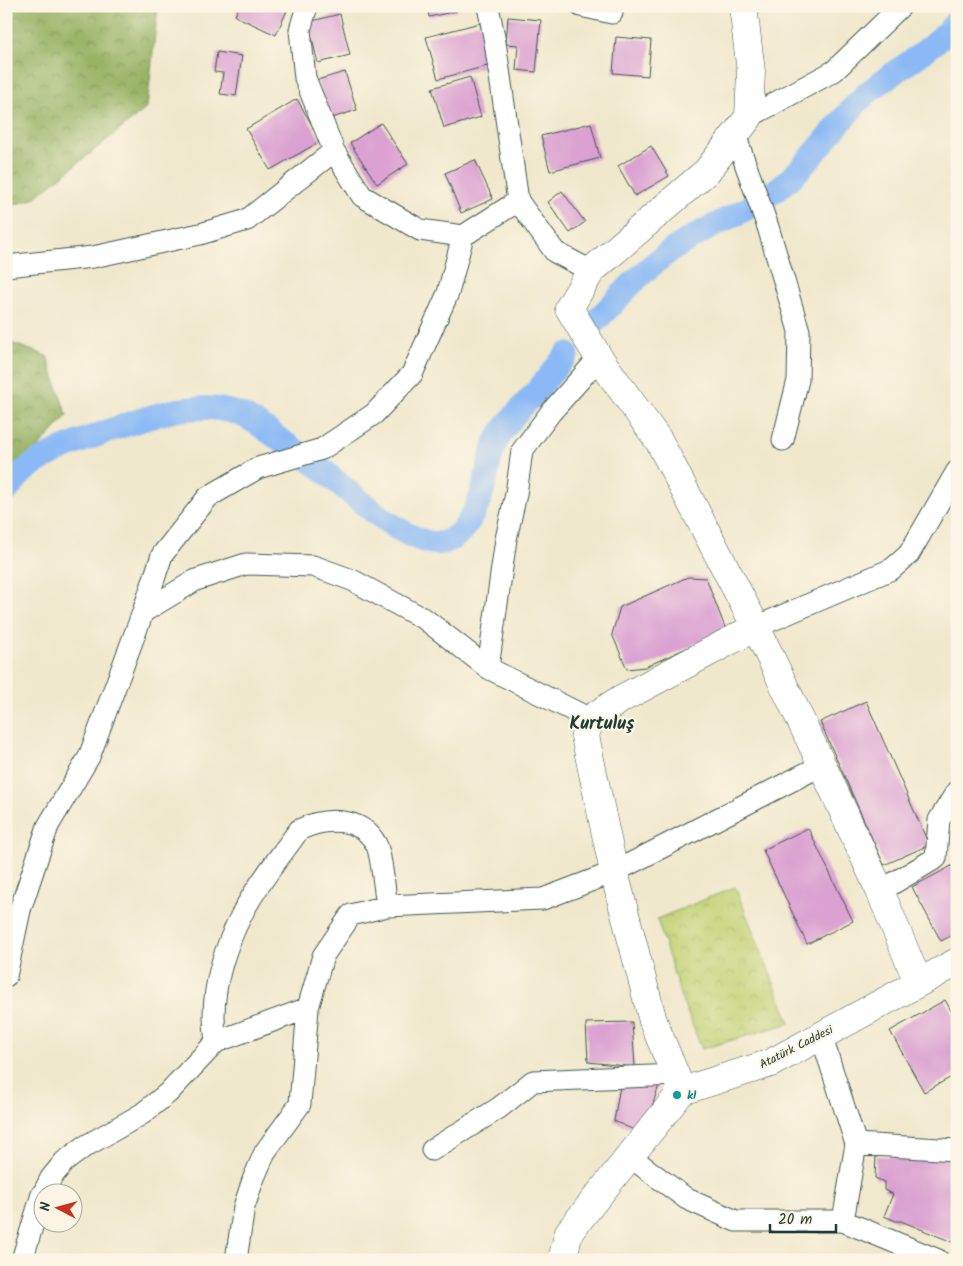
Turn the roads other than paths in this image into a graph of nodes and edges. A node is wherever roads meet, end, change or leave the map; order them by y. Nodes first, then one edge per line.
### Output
1 (306, 6) edge
2 (488, 6) edge
3 (581, 6) edge
4 (743, 6) edge
5 (901, 6) edge
6 (612, 13) dead end
7 (742, 126) junction
8 (334, 151) junction
9 (518, 201) junction
10 (463, 236) junction
11 (6, 266) edge
12 (591, 271) junction
13 (599, 358) junction
14 (783, 440) dead end
15 (957, 471) edge
16 (144, 612) junction
17 (756, 627) junction
18 (488, 668) junction
19 (590, 719) junction
20 (822, 765) junction
21 (957, 791) edge
22 (614, 872) junction
23 (880, 891) junction
24 (387, 906) junction
25 (957, 962) edge
26 (6, 976) edge
27 (918, 982) junction
28 (308, 1008) junction
29 (820, 1035) junction
30 (216, 1042) junction
31 (678, 1083) junction
32 (856, 1144) junction
33 (432, 1150) dead end
34 (957, 1150) edge
35 (629, 1156) junction
36 (48, 1184) edge
37 (843, 1221) junction
38 (32, 1229) edge
39 (22, 1260) edge
40 (236, 1260) edge
41 (562, 1260) edge
42 (938, 1260) edge

1 - 8 street
2 - 9 street
3 - 6 street
4 - 7 street
5 - 7 street
7 - 12 street
7 - 14 street
8 - 10 street
8 - 11 street
9 - 10 street
9 - 12 street
10 - 16 street
12 - 13 street
13 - 17 street
13 - 18 street
15 - 17 street
16 - 18 street
16 - 26 street
17 - 19 street
17 - 20 street
18 - 19 street
19 - 22 street
20 - 22 street
20 - 23 street
21 - 23 street
22 - 24 street
22 - 31 street
23 - 27 street
24 - 28 street
24 - 30 street
25 - 27 street, Atatürk Caddesi
27 - 29 street, Atatürk Caddesi
28 - 30 street
28 - 40 street
29 - 31 street, Atatürk Caddesi
29 - 32 street
30 - 36 street
31 - 33 street
31 - 35 street
32 - 34 street
32 - 37 street
35 - 37 street
35 - 41 street
37 - 42 street
38 - 39 street

